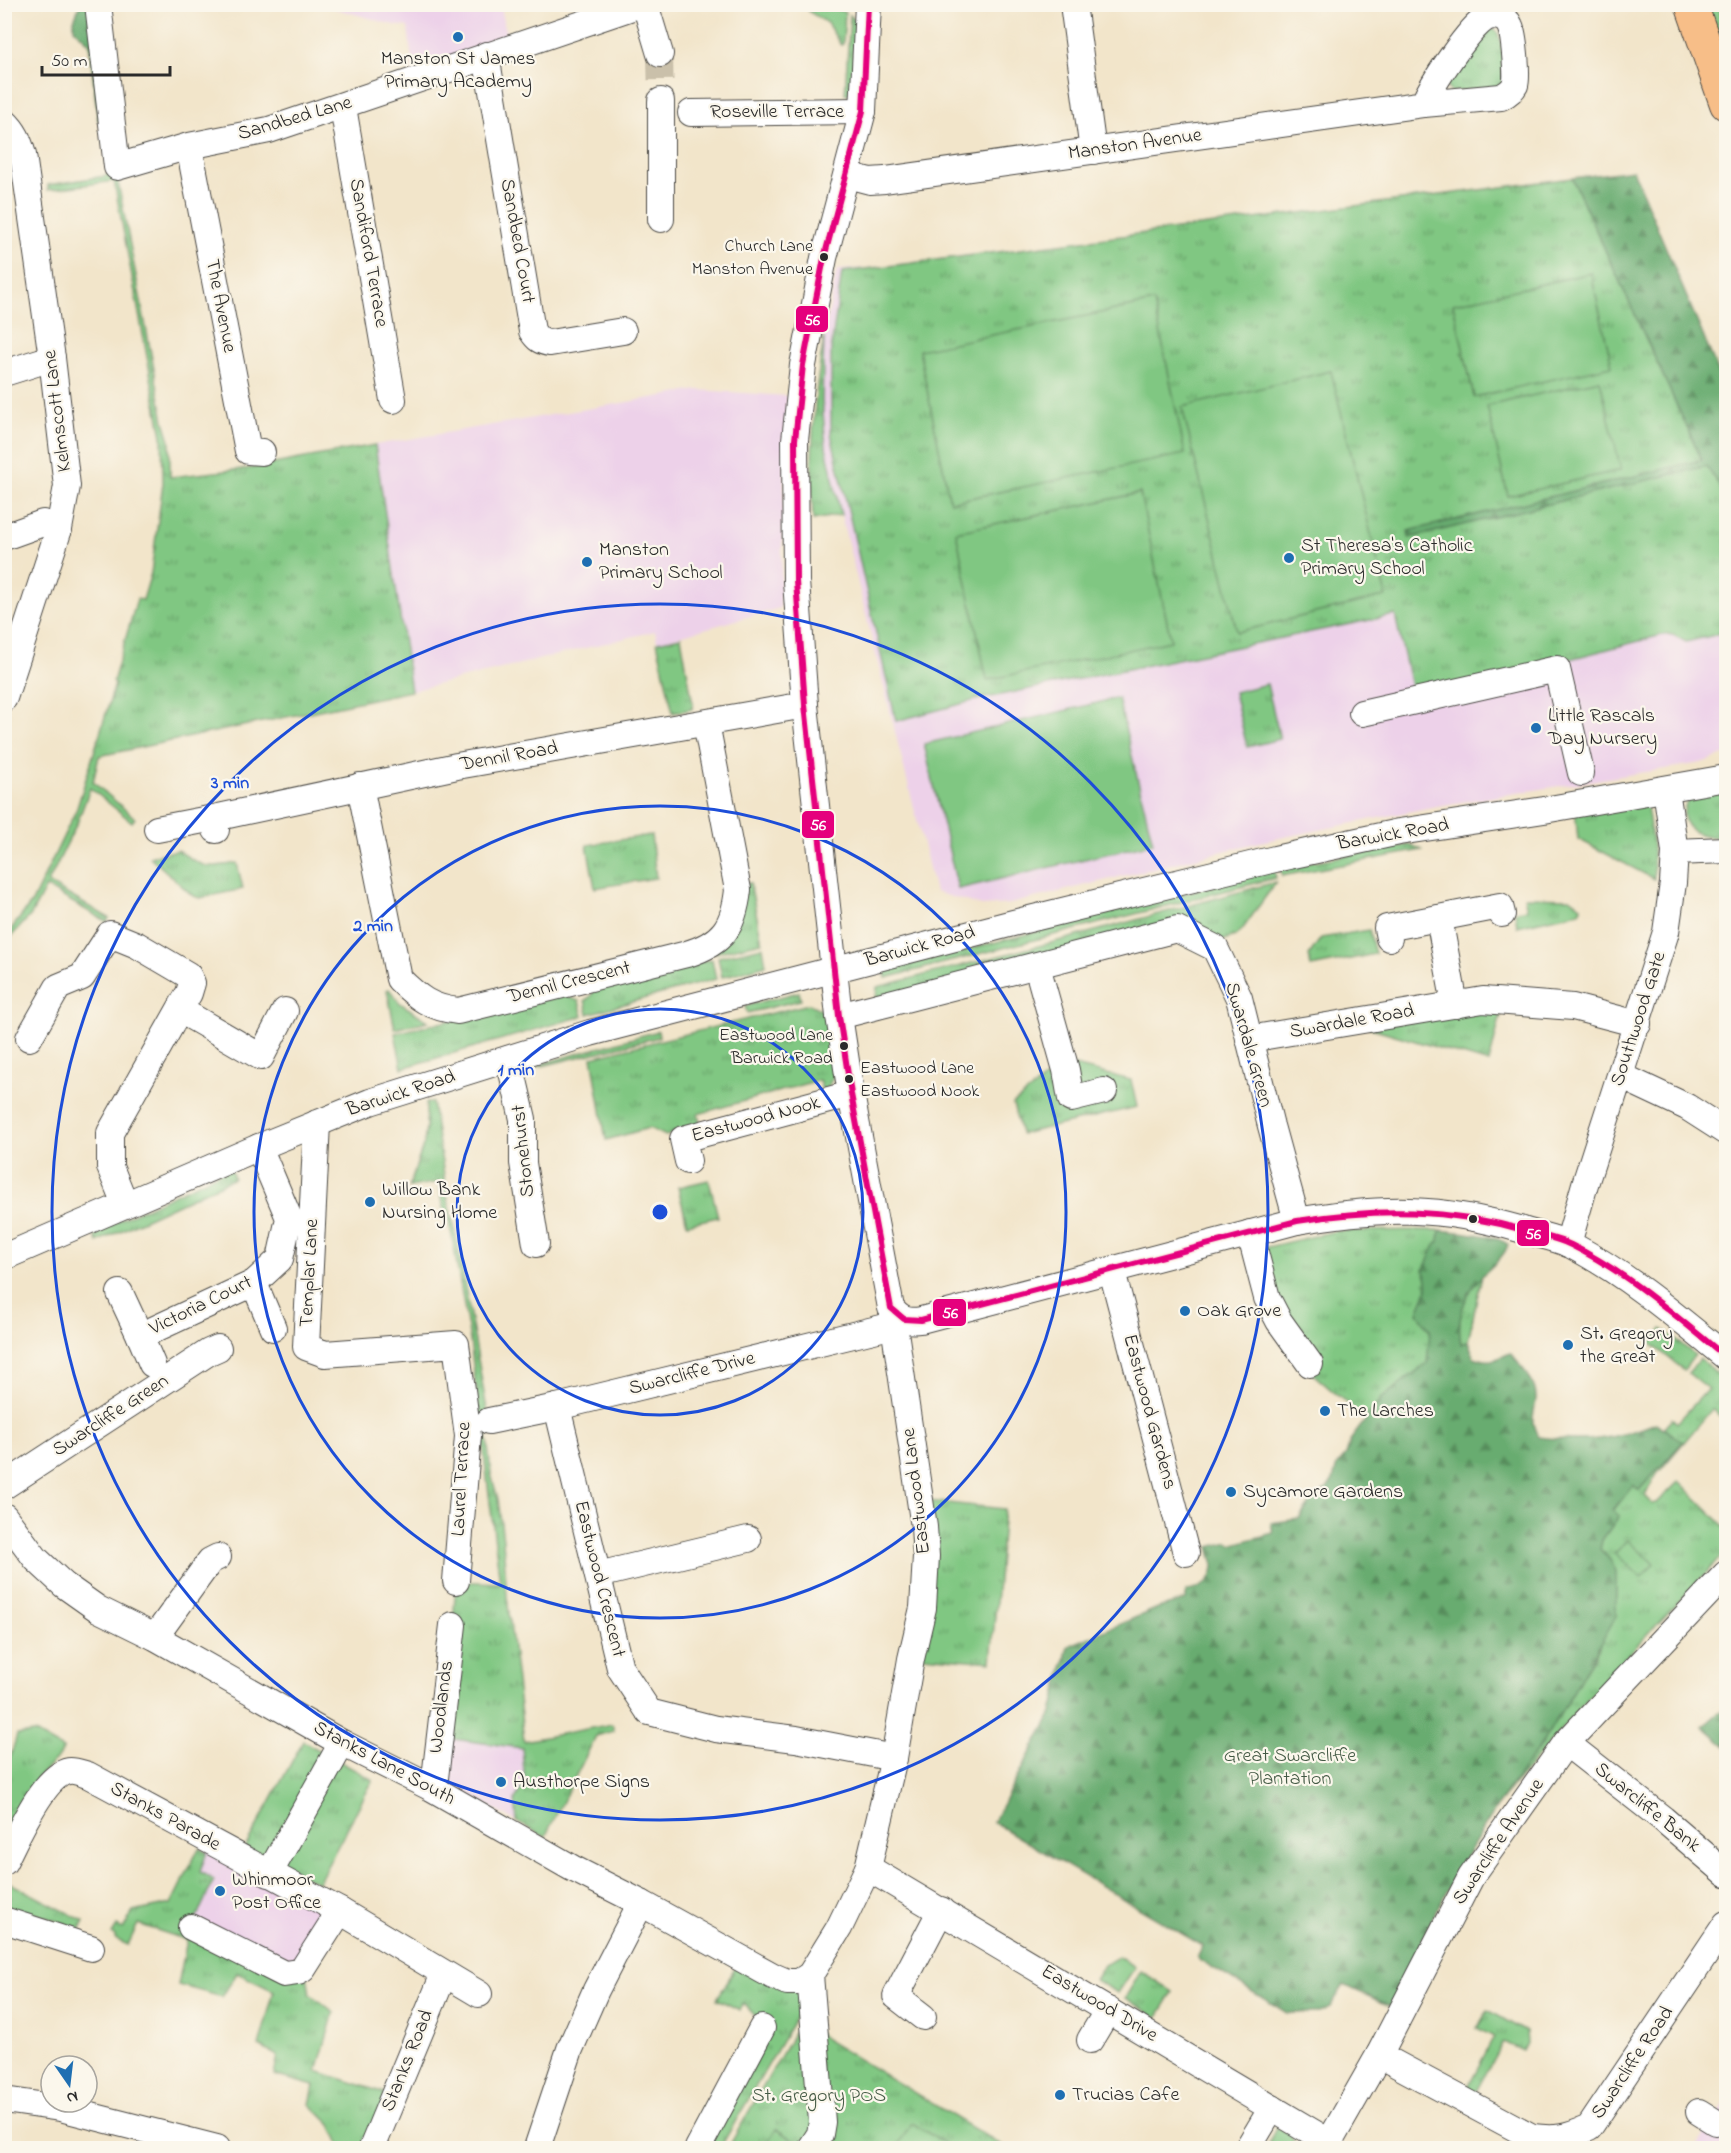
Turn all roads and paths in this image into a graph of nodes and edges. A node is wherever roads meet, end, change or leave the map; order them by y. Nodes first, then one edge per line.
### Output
1 (98, 4) edge
2 (641, 4) edge
3 (645, 4) edge
4 (868, 4) edge
5 (1073, 4) edge
6 (1692, 4) edge
7 (660, 54) tunnel mouth
8 (486, 56) junction
9 (661, 102) tunnel mouth
10 (1424, 104) dead end
11 (1726, 104) edge
12 (343, 106) junction
13 (863, 111) junction
14 (691, 113) dead end
15 (4, 121) edge
16 (189, 146) junction
17 (1093, 151) junction
18 (847, 175) junction
19 (661, 219) dead end
20 (623, 331) dead end
21 (52, 358) junction
22 (4, 373) edge
23 (393, 400) dead end
24 (262, 452) dead end
25 (59, 529) junction
26 (4, 537) edge
27 (4, 698) edge
28 (805, 705) junction
29 (1362, 713) dead end
30 (706, 723) junction
31 (1581, 773) dead end
32 (1726, 778) edge
33 (360, 786) junction
34 (1666, 789) junction
35 (157, 829) dead end
36 (1726, 849) edge
37 (1675, 852) junction
38 (1502, 914) dead end
39 (1439, 918) junction
40 (1389, 938) dead end
41 (1037, 966) junction
42 (835, 969) junction
43 (1455, 1005) junction
44 (180, 1010) junction
45 (285, 1011) dead end
46 (839, 1016) junction
47 (1638, 1024) junction
48 (29, 1038) dead end
49 (1249, 1040) junction
50 (509, 1059) junction
51 (1621, 1076) junction
52 (1104, 1091) dead end
53 (851, 1094) junction
54 (317, 1123) junction
55 (1726, 1132) edge
56 (259, 1147) junction
57 (688, 1161) dead end
58 (125, 1204) junction
59 (1297, 1221) junction
60 (1250, 1233) junction
61 (536, 1244) dead end
62 (1568, 1244) junction
63 (4, 1257) edge
64 (1112, 1271) junction
65 (254, 1283) junction
66 (120, 1293) dead end
67 (896, 1320) junction
68 (273, 1328) dead end
69 (140, 1336) junction
70 (218, 1348) dead end
71 (1726, 1357) edge
72 (152, 1364) dead end
73 (1310, 1364) dead end
74 (461, 1377) joint
75 (557, 1407) junction
76 (489, 1421) dead end
77 (4, 1486) edge
78 (4, 1516) edge
79 (748, 1539) dead end
80 (1186, 1553) dead end
81 (218, 1557) dead end
82 (1726, 1574) edge
83 (598, 1575) junction
84 (456, 1581) dead end
85 (453, 1625) dead end
86 (155, 1637) junction
87 (342, 1743) junction
88 (1566, 1743) junction
89 (894, 1758) junction
90 (430, 1787) junction
91 (4, 1862) edge
92 (868, 1868) junction
93 (1726, 1873) edge
94 (269, 1874) junction
95 (641, 1903) junction
96 (941, 1910) junction
97 (340, 1911) junction
98 (4, 1920) edge
99 (1726, 1924) edge
100 (191, 1927) dead end
101 (91, 1948) dead end
102 (444, 1974) junction
103 (798, 1978) junction
104 (478, 1994) dead end
105 (1108, 2010) junction
106 (923, 2017) dead end
107 (758, 2020) dead end
108 (1090, 2040) dead end
109 (1379, 2055) junction
110 (4, 2100) edge
111 (1272, 2108) junction
112 (546, 2145) edge
113 (1328, 2145) edge
114 (218, 2148) edge
115 (372, 2148) edge
116 (698, 2148) edge
117 (811, 2148) edge
118 (1248, 2148) edge

1 - 16 street, Sandbed Lane
2 - 8 street, Sandbed Lane
3 - 7 street
4 - 13 street, Eastwood Lane
5 - 17 street
6 - 11 main road
8 - 12 street, Sandbed Lane
8 - 20 street, Sandbed Court
9 - 19 street
10 - 17 street, Manston Avenue
12 - 16 street, Sandbed Lane
12 - 23 street, Sandiford Terrace
13 - 14 street, Roseville Terrace
13 - 18 street, Eastwood Lane
15 - 21 street, Kelmscott Lane
16 - 24 street, The Avenue
17 - 18 street, Manston Avenue
18 - 28 street, Eastwood Lane
21 - 22 street
21 - 25 street, Kelmscott Lane
25 - 26 street
25 - 27 street, Kelmscott Lane
28 - 30 street, Dennil Road
28 - 42 street, Eastwood Lane
29 - 31 street
30 - 33 street, Dennil Road
30 - 33 street, Dennil Crescent
32 - 34 street, Barwick Road
33 - 35 street, Dennil Road
34 - 37 street, Southwood Gate
34 - 42 street, Barwick Road
36 - 37 street
37 - 47 street, Southwood Gate
38 - 39 street
39 - 40 street
39 - 43 street
41 - 46 street, Swardale Green
41 - 49 street, Swardale Green
41 - 52 street
42 - 46 street, Eastwood Lane
42 - 50 street, Barwick Road
43 - 47 street, Swardale Road
43 - 49 street, Swardale Road
44 - 45 street
44 - 48 street
44 - 58 street
46 - 53 street, Eastwood Lane
47 - 51 street, Southwood Gate
49 - 59 street, Swardale Green
50 - 54 street, Barwick Road
50 - 61 street, Stonehurst
51 - 55 street
51 - 62 street, Southwood Gate
53 - 57 street, Eastwood Nook
53 - 67 street, Eastwood Lane
54 - 56 street, Barwick Road
54 - 74 street, Templar Lane
56 - 58 street, Barwick Road
56 - 65 street, Victoria Court
58 - 63 street, Barwick Road
59 - 60 street, Swarcliffe Drive
59 - 62 street, Swarcliffe Drive
60 - 64 street, Swarcliffe Drive
60 - 73 street
62 - 71 street, Swarcliffe Drive
64 - 67 street, Swarcliffe Drive
64 - 80 street, Eastwood Gardens
65 - 68 street
65 - 69 street, Victoria Court
66 - 69 street, Victoria Court
67 - 75 street, Swarcliffe Drive
67 - 89 street, Eastwood Lane
69 - 72 street, Victoria Court
70 - 77 street, Swarcliffe Green
74 - 84 street, Laurel Terrace
75 - 76 street, Swarcliffe Drive
75 - 83 street, Eastwood Crescent
78 - 86 street, Stanks Lane South
79 - 83 street
81 - 86 street
82 - 88 street, Swarcliffe Avenue
83 - 89 street, Eastwood Crescent
85 - 90 street, Woodlands
86 - 87 street, Stanks Lane South
87 - 90 street, Stanks Lane South
87 - 94 street
88 - 93 street, Swarcliffe Bank
88 - 109 street, Swarcliffe Avenue
89 - 92 street, Eastwood Lane
90 - 95 street, Stanks Lane South
91 - 94 street, Stanks Parade
92 - 96 street, Eastwood Drive
92 - 103 street, Eastwood Lane
94 - 97 street, Stanks Parade
95 - 103 street, Stanks Lane South
95 - 112 street
96 - 105 street, Eastwood Drive
96 - 106 street
97 - 100 street
97 - 102 street, Stanks Parade
98 - 101 street
99 - 109 street, Swarcliffe Road
102 - 104 street, Stanks Parade
102 - 115 street, Stanks Road
103 - 117 street
105 - 108 street
105 - 111 street, Eastwood Drive
107 - 116 street
109 - 113 street, Swarcliffe Avenue
110 - 114 street
111 - 113 street, Eastwood Drive
111 - 118 street

